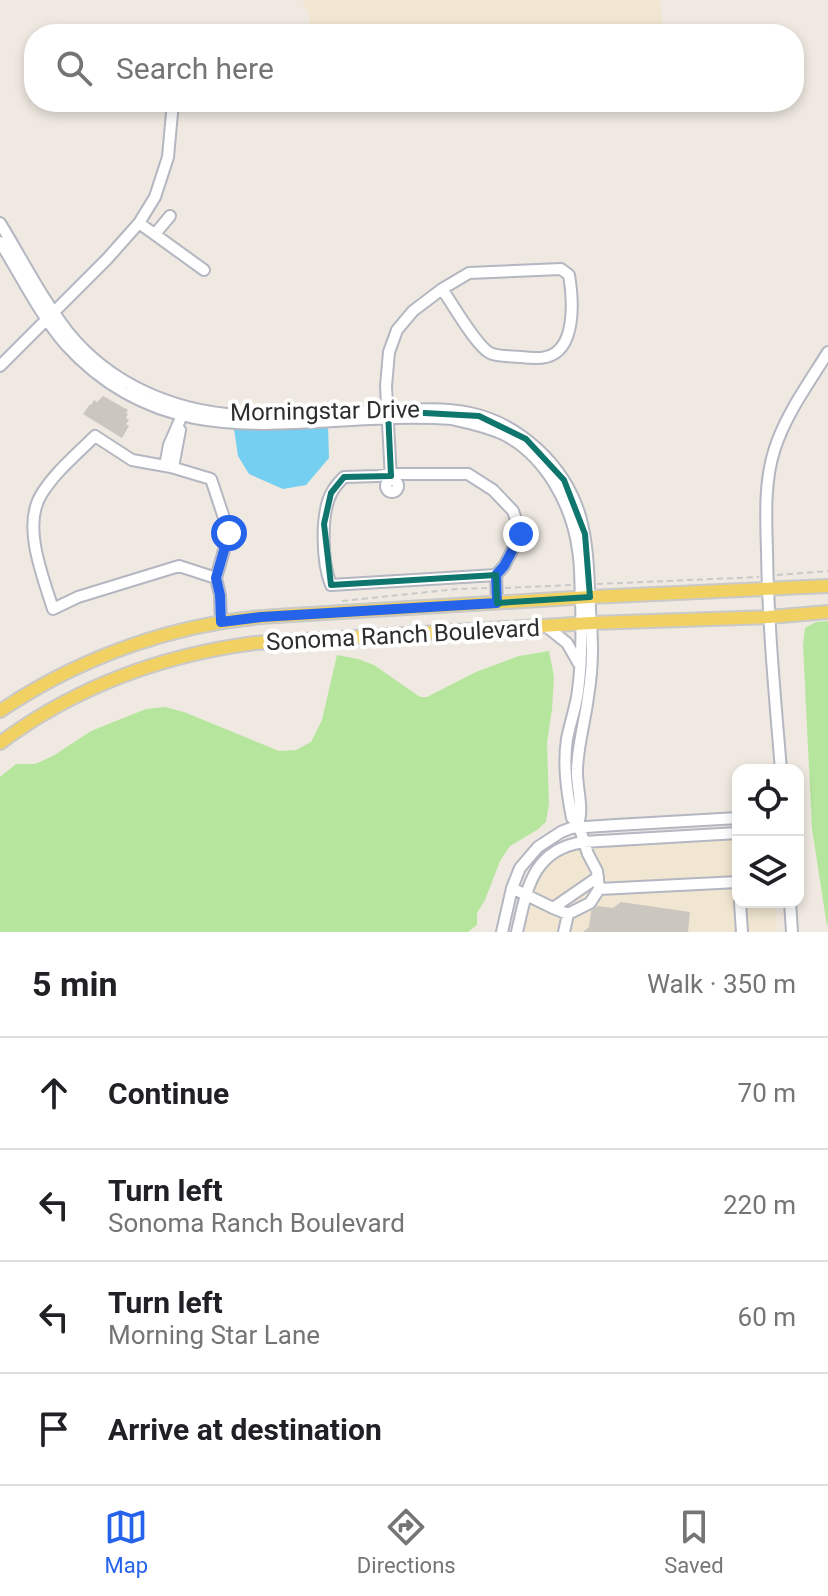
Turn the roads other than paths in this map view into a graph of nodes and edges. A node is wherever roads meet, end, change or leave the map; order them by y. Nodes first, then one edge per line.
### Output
1 (172, 112) edge
2 (170, 216) dead end
3 (0, 223) edge
4 (139, 223) junction
5 (155, 234) junction
6 (0, 242) edge
7 (204, 270) dead end
8 (442, 289) junction
9 (50, 315) junction
10 (828, 352) edge
11 (0, 366) edge
12 (183, 412) junction
13 (388, 415) junction
14 (169, 466) junction
15 (391, 476) junction
16 (496, 575) junction
17 (213, 577) junction
18 (828, 586) edge
19 (767, 590) junction
20 (585, 598) junction
21 (497, 603) junction
22 (828, 612) edge
23 (769, 617) junction
24 (221, 622) junction
25 (586, 624) junction
26 (547, 627) junction
27 (225, 647) junction
28 (579, 664) junction
29 (582, 699) junction
30 (0, 711) edge
31 (0, 743) edge
32 (781, 764) edge
33 (732, 818) edge
34 (579, 825) junction
35 (732, 833) edge
36 (583, 842) junction
37 (598, 877) junction
38 (732, 882) edge
39 (512, 888) junction
40 (599, 889) junction
41 (526, 894) junction
42 (553, 908) junction
43 (740, 908) edge
44 (790, 908) edge
45 (568, 914) junction
46 (502, 932) edge
47 (517, 932) edge
48 (564, 932) edge
49 (742, 932) edge
50 (792, 932) edge

1 - 4 street
2 - 5 street
3 - 9 street, Morningstar Drive
4 - 5 street
4 - 9 street
5 - 7 street
6 - 9 street, Morningstar Drive
8 - 8 street
8 - 13 street
9 - 11 street
9 - 12 street, Morningstar Drive
10 - 19 street
12 - 13 street, Morningstar Drive
12 - 14 street
13 - 15 street
13 - 20 street, Morningstar Drive
14 - 17 street
14 - 17 street
15 - 16 street
15 - 16 street
16 - 21 street
17 - 24 street
18 - 19 main road, Sonoma Ranch Boulevard
19 - 20 main road, Sonoma Ranch Boulevard
19 - 23 street
20 - 21 main road, Sonoma Ranch Boulevard
20 - 25 street, Morningstar Drive
21 - 24 main road, Sonoma Ranch Boulevard
22 - 23 main road, Sonoma Ranch Boulevard
23 - 25 main road, Sonoma Ranch Boulevard
23 - 32 street
24 - 27 main road
24 - 30 main road, Sonoma Ranch Boulevard
25 - 26 main road, Sonoma Ranch Boulevard
25 - 28 street
25 - 29 street
26 - 27 main road, Sonoma Ranch Boulevard
26 - 28 street
27 - 31 main road, Sonoma Ranch Boulevard
28 - 29 street
29 - 34 street
33 - 34 street
34 - 36 street
34 - 39 street
35 - 36 street
36 - 37 street
36 - 41 street
37 - 40 street
37 - 42 street
38 - 40 street
39 - 41 street
39 - 46 street
40 - 45 street
41 - 42 street
41 - 47 street
42 - 45 street
43 - 49 street
44 - 50 street
45 - 48 street

